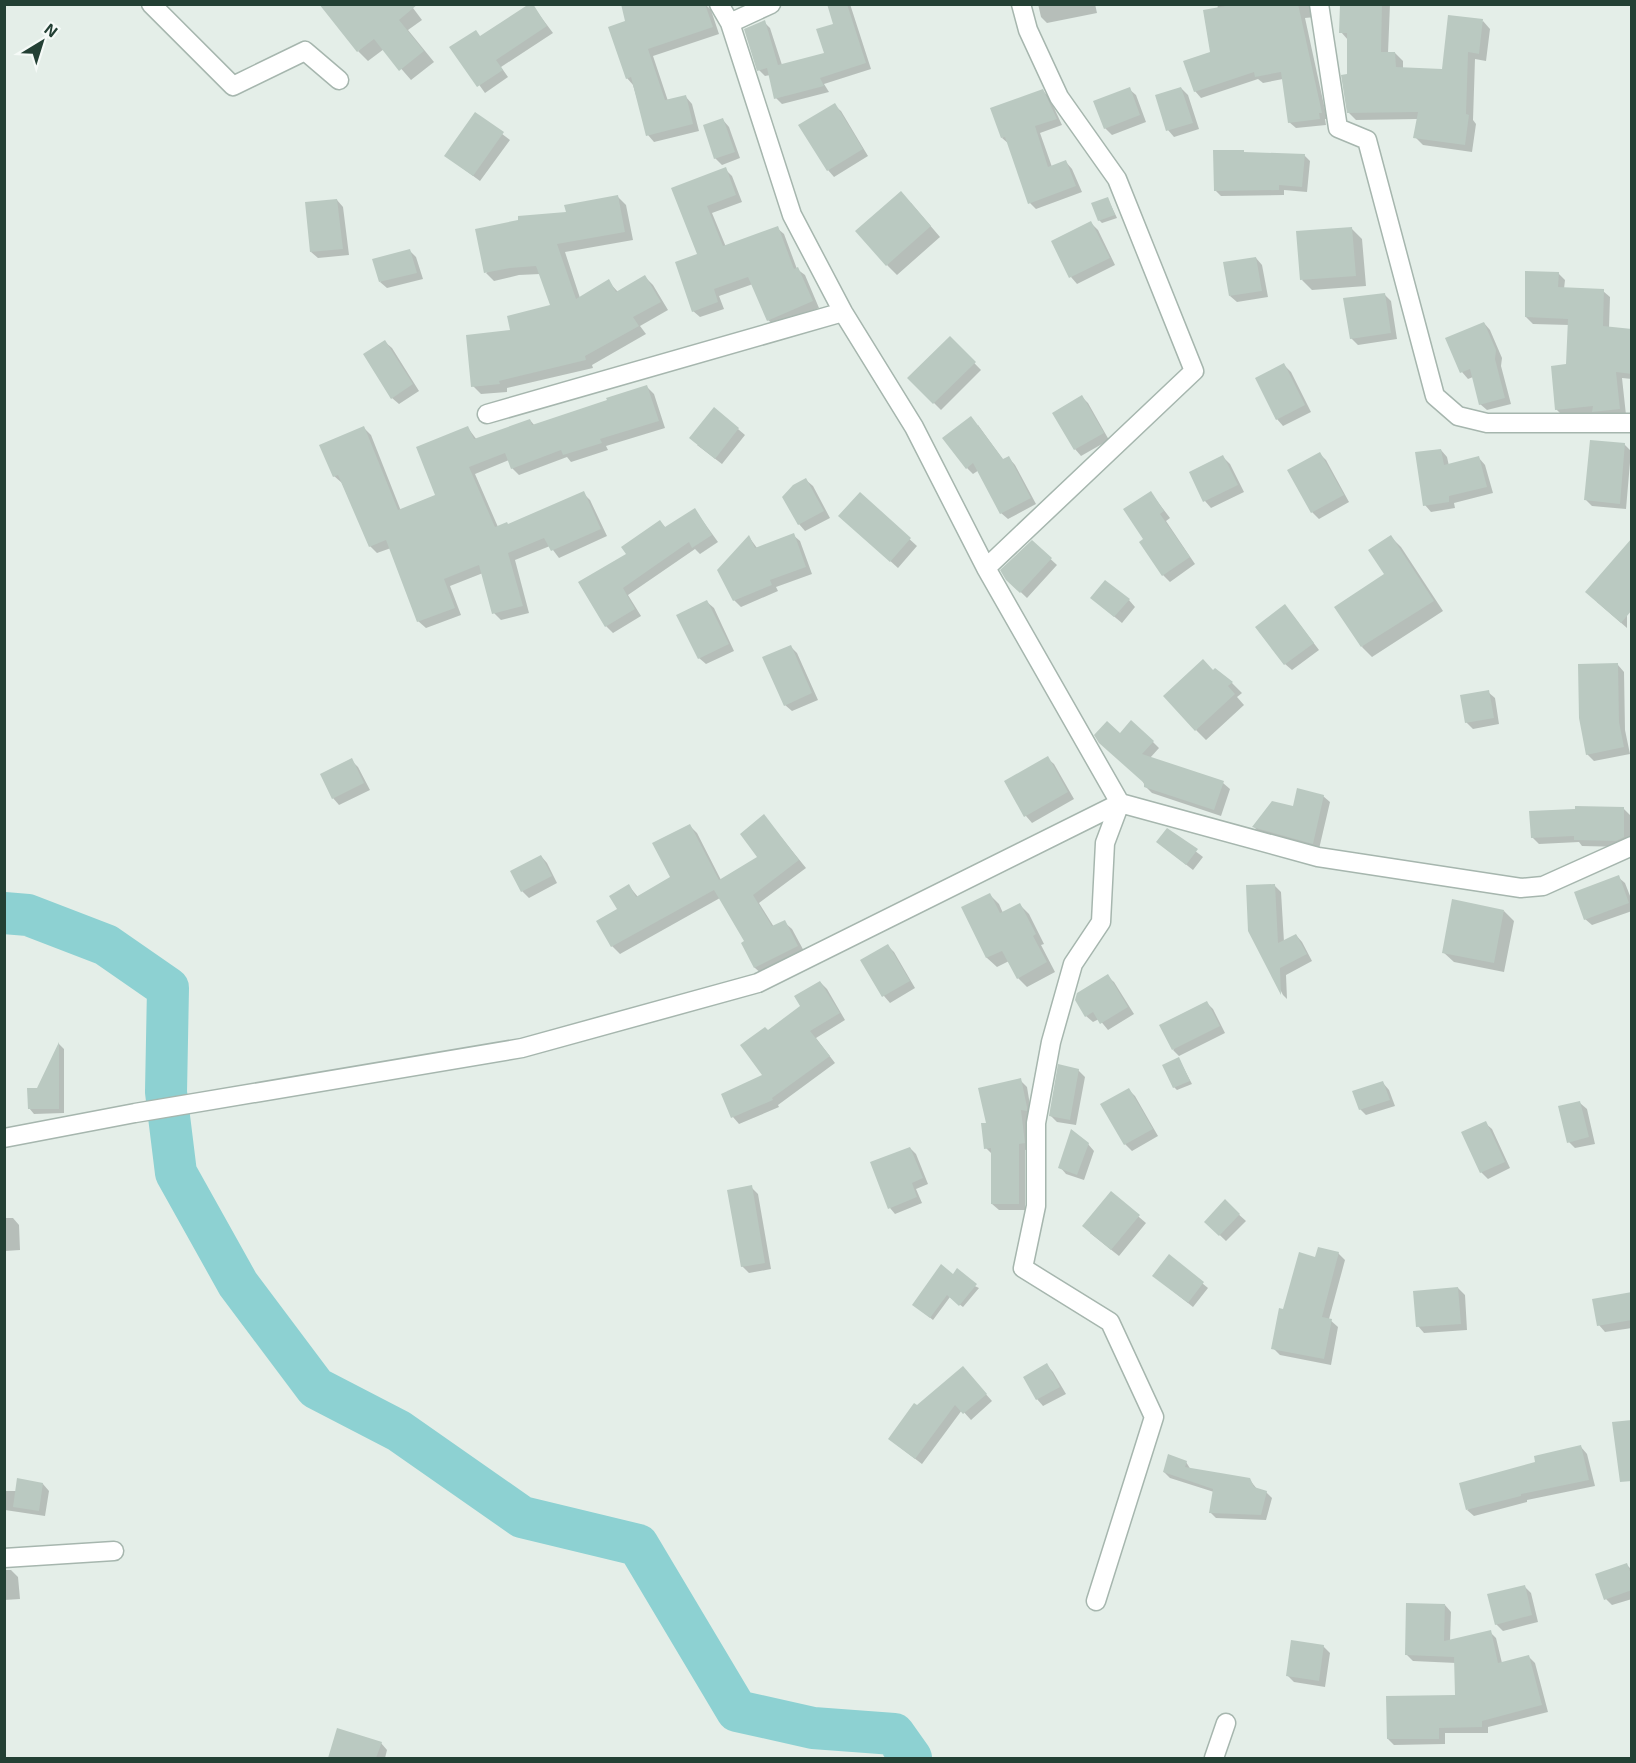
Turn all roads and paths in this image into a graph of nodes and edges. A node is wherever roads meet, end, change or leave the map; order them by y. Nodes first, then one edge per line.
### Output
1 (151, 4) edge
2 (719, 4) edge
3 (771, 4) edge
4 (1021, 4) edge
5 (1319, 4) edge
6 (730, 23) junction
7 (339, 80) dead end
8 (843, 312) junction
9 (487, 414) dead end
10 (1632, 423) edge
11 (986, 568) junction
12 (1120, 803) junction
13 (1632, 846) edge
14 (4, 1138) edge
15 (114, 1551) dead end
16 (4, 1558) edge
17 (1096, 1601) dead end
18 (1226, 1723) dead end
19 (1214, 1758) edge

1 - 7 street
2 - 6 street
3 - 6 street
4 - 11 street
5 - 10 street
6 - 8 street
8 - 9 street
8 - 11 street
11 - 12 street
12 - 13 street
12 - 14 street
12 - 17 street
15 - 16 street
18 - 19 street

